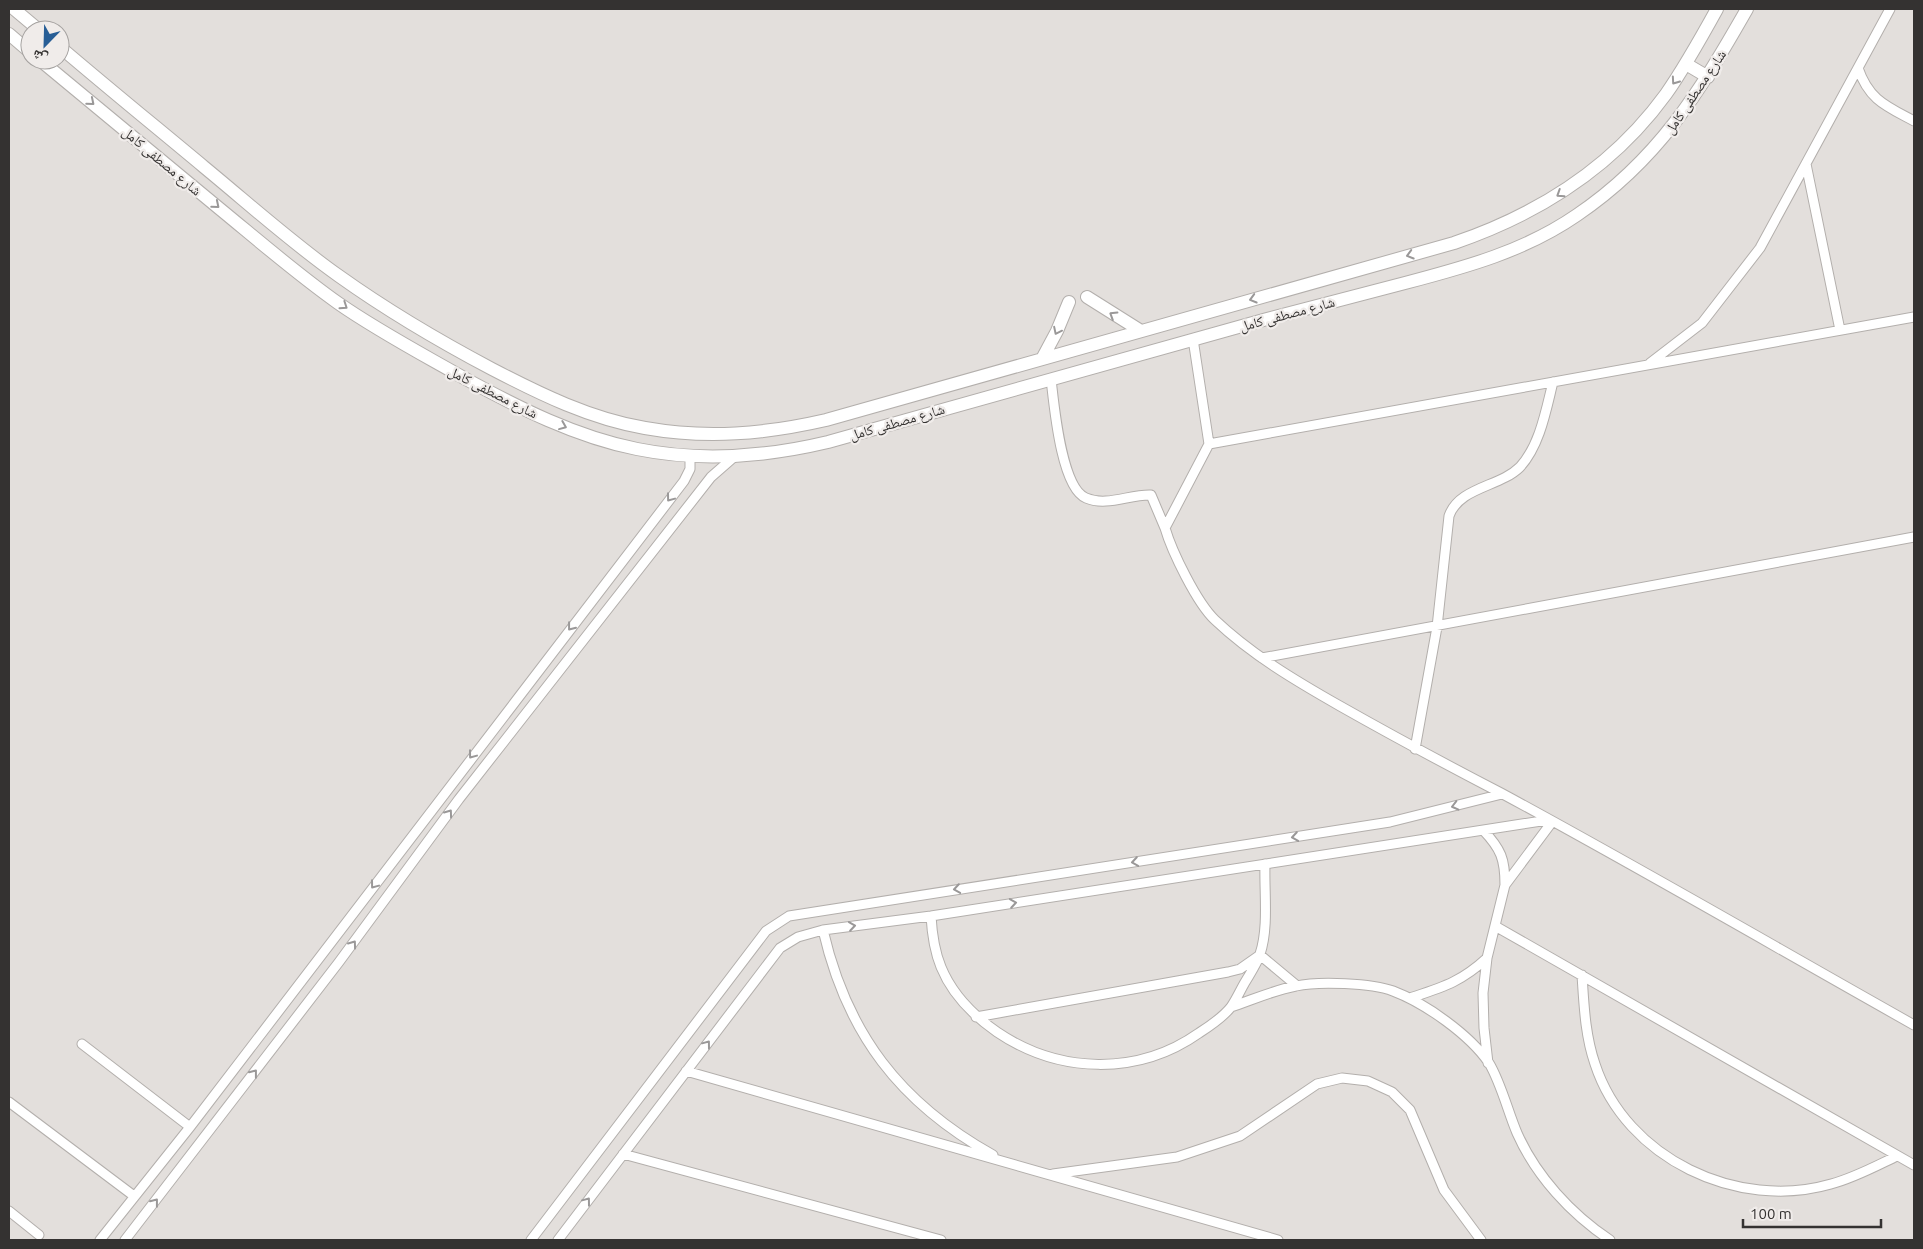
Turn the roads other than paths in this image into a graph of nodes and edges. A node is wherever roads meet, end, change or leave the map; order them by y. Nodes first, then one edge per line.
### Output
1 (14, 9) edge
2 (1717, 9) edge
3 (1747, 9) edge
4 (1890, 9) edge
5 (27, 20) edge
6 (9, 34) edge
7 (20, 43) edge
8 (70, 56) edge
9 (1686, 64) junction
10 (84, 68) junction
11 (1858, 68) junction
12 (52, 70) edge
13 (1708, 77) junction
14 (71, 85) junction
15 (1914, 121) edge
16 (1806, 164) junction
17 (1087, 298) dead end
18 (1069, 302) dead end
19 (1914, 317) edge
20 (1840, 330) junction
21 (1141, 331) junction
22 (1193, 339) junction
23 (1099, 343) junction
24 (1082, 348) junction
25 (1042, 359) junction
26 (481, 363) junction
27 (1105, 364) junction
28 (1648, 365) junction
29 (1088, 369) junction
30 (1051, 379) junction
31 (470, 381) junction
32 (1553, 382) junction
33 (1208, 444) junction
34 (690, 456) junction
35 (734, 456) junction
36 (1165, 528) junction
37 (1914, 537) edge
38 (1437, 627) junction
39 (1262, 658) junction
40 (1415, 749) junction
41 (1502, 794) junction
42 (1550, 821) junction
43 (1484, 830) junction
44 (1265, 864) junction
45 (1505, 885) junction
46 (931, 916) junction
47 (1495, 926) junction
48 (823, 930) junction
49 (1260, 955) junction
50 (1487, 958) junction
51 (1582, 975) junction
52 (1296, 986) junction
53 (1410, 998) junction
54 (1231, 1007) junction
55 (976, 1017) junction
56 (1914, 1025) edge
57 (82, 1044) dead end
58 (1488, 1063) junction
59 (686, 1071) junction
60 (9, 1102) edge
61 (190, 1127) junction
62 (623, 1154) junction
63 (1897, 1156) junction
64 (1008, 1163) junction
65 (1914, 1165) edge
66 (1048, 1175) junction
67 (134, 1196) junction
68 (9, 1212) edge
69 (39, 1235) dead end
70 (100, 1240) edge
71 (125, 1240) edge
72 (531, 1240) edge
73 (558, 1240) edge
74 (941, 1240) edge
75 (1278, 1240) edge
76 (1482, 1240) edge
77 (1610, 1240) edge

1 - 5 street
2 - 9 street, شارع مصطفى كامل
3 - 13 street, شارع مصطفى كامل
4 - 11 street
6 - 7 street
8 - 10 street, شارع مصطفى كامل
9 - 13 street
9 -> 21 street, شارع مصطفى كامل
10 - 14 street
10 - 26 street, شارع مصطفى كامل
11 - 15 street
11 - 16 street
12 - 14 street, شارع مصطفى كامل
13 - 22 street, شارع مصطفى كامل
14 -> 31 street, شارع مصطفى كامل
16 - 20 street
16 - 28 street
21 -> 17 street
18 -> 25 street
19 - 20 street
20 - 28 street
21 - 23 street, شارع مصطفى كامل
22 - 27 street, شارع مصطفى كامل
22 - 33 street
23 - 24 street, شارع مصطفى كامل
23 - 27 street
24 - 25 street, شارع مصطفى كامل
24 - 29 street
25 - 26 street, شارع مصطفى كامل
26 - 31 street
27 - 29 street, شارع مصطفى كامل
28 - 32 street
29 - 30 street, شارع مصطفى كامل
30 - 35 street, شارع مصطفى كامل
30 - 36 street
31 -> 34 street, شارع مصطفى كامل
32 - 33 street
32 - 38 street
33 - 36 street
34 - 35 street, شارع مصطفى كامل
34 -> 61 street
71 -> 35 street
36 - 39 street
37 - 38 street
38 - 39 street
38 - 40 street
39 - 40 street
40 - 41 street
41 - 42 street
41 -> 72 street
42 - 43 street
42 - 45 street
42 - 56 street
43 - 44 street
43 - 45 street
46 -> 44 street
44 - 49 street
45 - 47 street
48 -> 46 street
46 - 55 street
47 - 50 street
47 - 51 street
59 -> 48 street
48 - 64 street
49 - 52 street
49 - 54 street
49 - 55 street
50 - 53 street
50 - 58 street
51 - 63 street
51 - 63 street
52 - 53 street
52 - 54 street
53 - 58 street
54 - 55 street
57 - 61 street
58 - 77 street
59 - 62 street
59 - 64 street
60 - 67 street
61 - 67 street
73 -> 62 street
62 - 74 street
63 - 65 street
64 - 66 street
66 - 75 street
66 - 76 street
67 - 70 street
68 - 69 street

